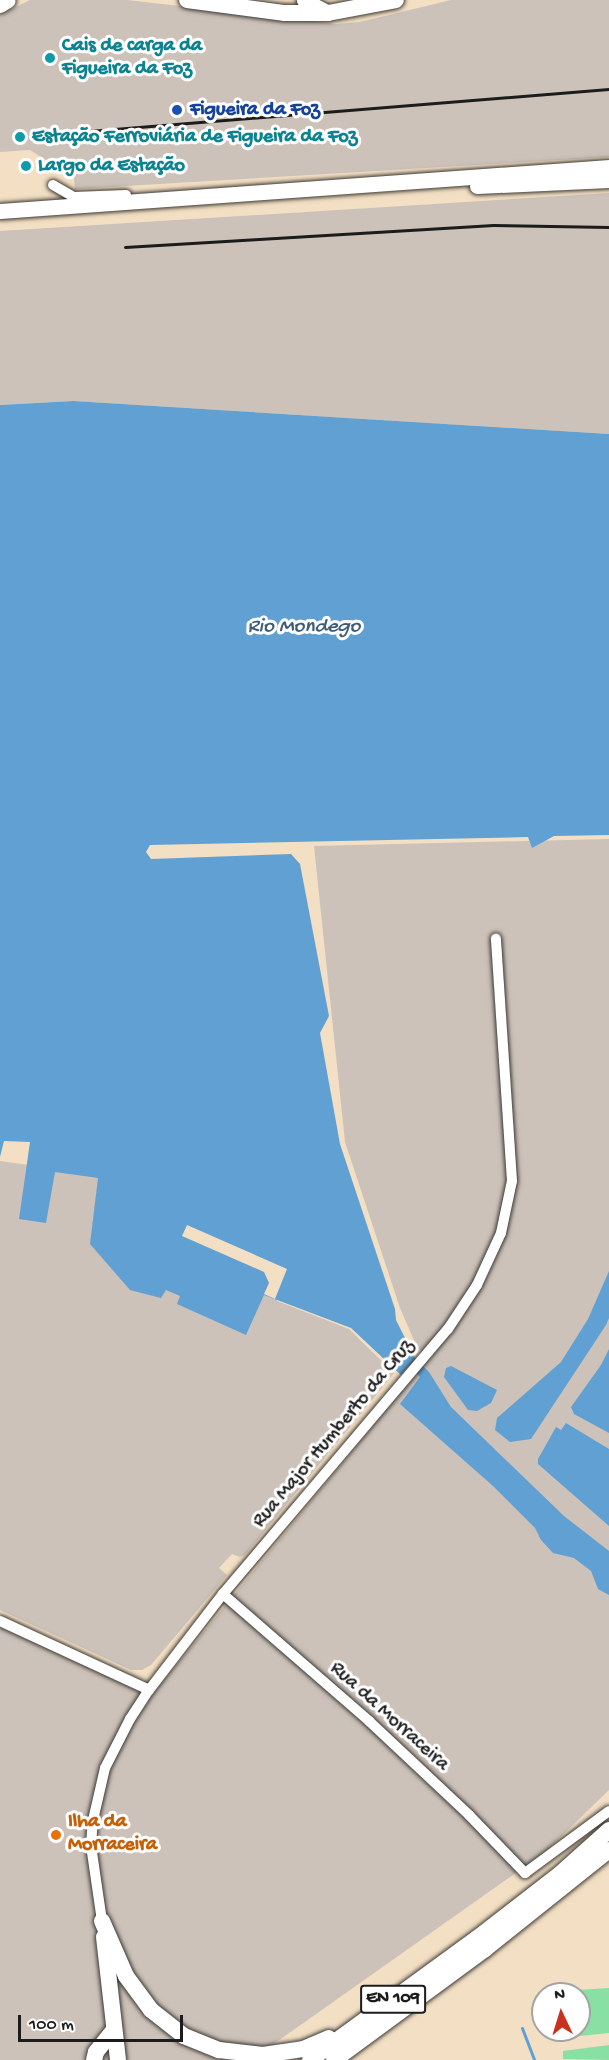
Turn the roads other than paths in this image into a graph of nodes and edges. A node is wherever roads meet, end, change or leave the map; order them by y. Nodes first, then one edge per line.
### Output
1 (8, 0) edge
2 (187, 0) edge
3 (304, 0) edge
4 (396, 0) edge
5 (254, 2) edge
6 (0, 5) edge
7 (328, 13) junction
8 (609, 166) edge
9 (609, 180) edge
10 (53, 185) dead end
11 (222, 196) junction
12 (0, 211) edge
13 (496, 939) dead end
14 (223, 1594) junction
15 (0, 1621) edge
16 (149, 1690) junction
17 (609, 1811) edge
18 (609, 1830) edge
19 (609, 1850) edge
20 (102, 1921) junction
21 (480, 1944) junction
22 (355, 2026) junction
23 (114, 2030) junction
24 (94, 2060) edge
25 (118, 2060) edge
26 (310, 2060) edge
27 (334, 2060) edge

1 - 6 main road
2 - 5 main road
3 - 7 main road
4 - 7 main road
5 - 7 main road
8 - 11 main road
9 - 11 main road
10 - 11 street
11 - 12 main road
13 - 14 street, Rua Major Humberto da Cruz
14 - 16 street, Rua Major Humberto da Cruz
14 - 17 street, Rua da Morraceira
15 - 16 street
16 - 20 street, Rua Major Humberto da Cruz
18 - 21 main road, EN 109
19 - 21 main road, EN 109
20 - 22 main road
20 - 23 main road
21 - 22 main road, EN 109
21 - 27 main road, EN 109
22 - 26 main road, EN 109
23 - 24 main road
23 - 25 main road

